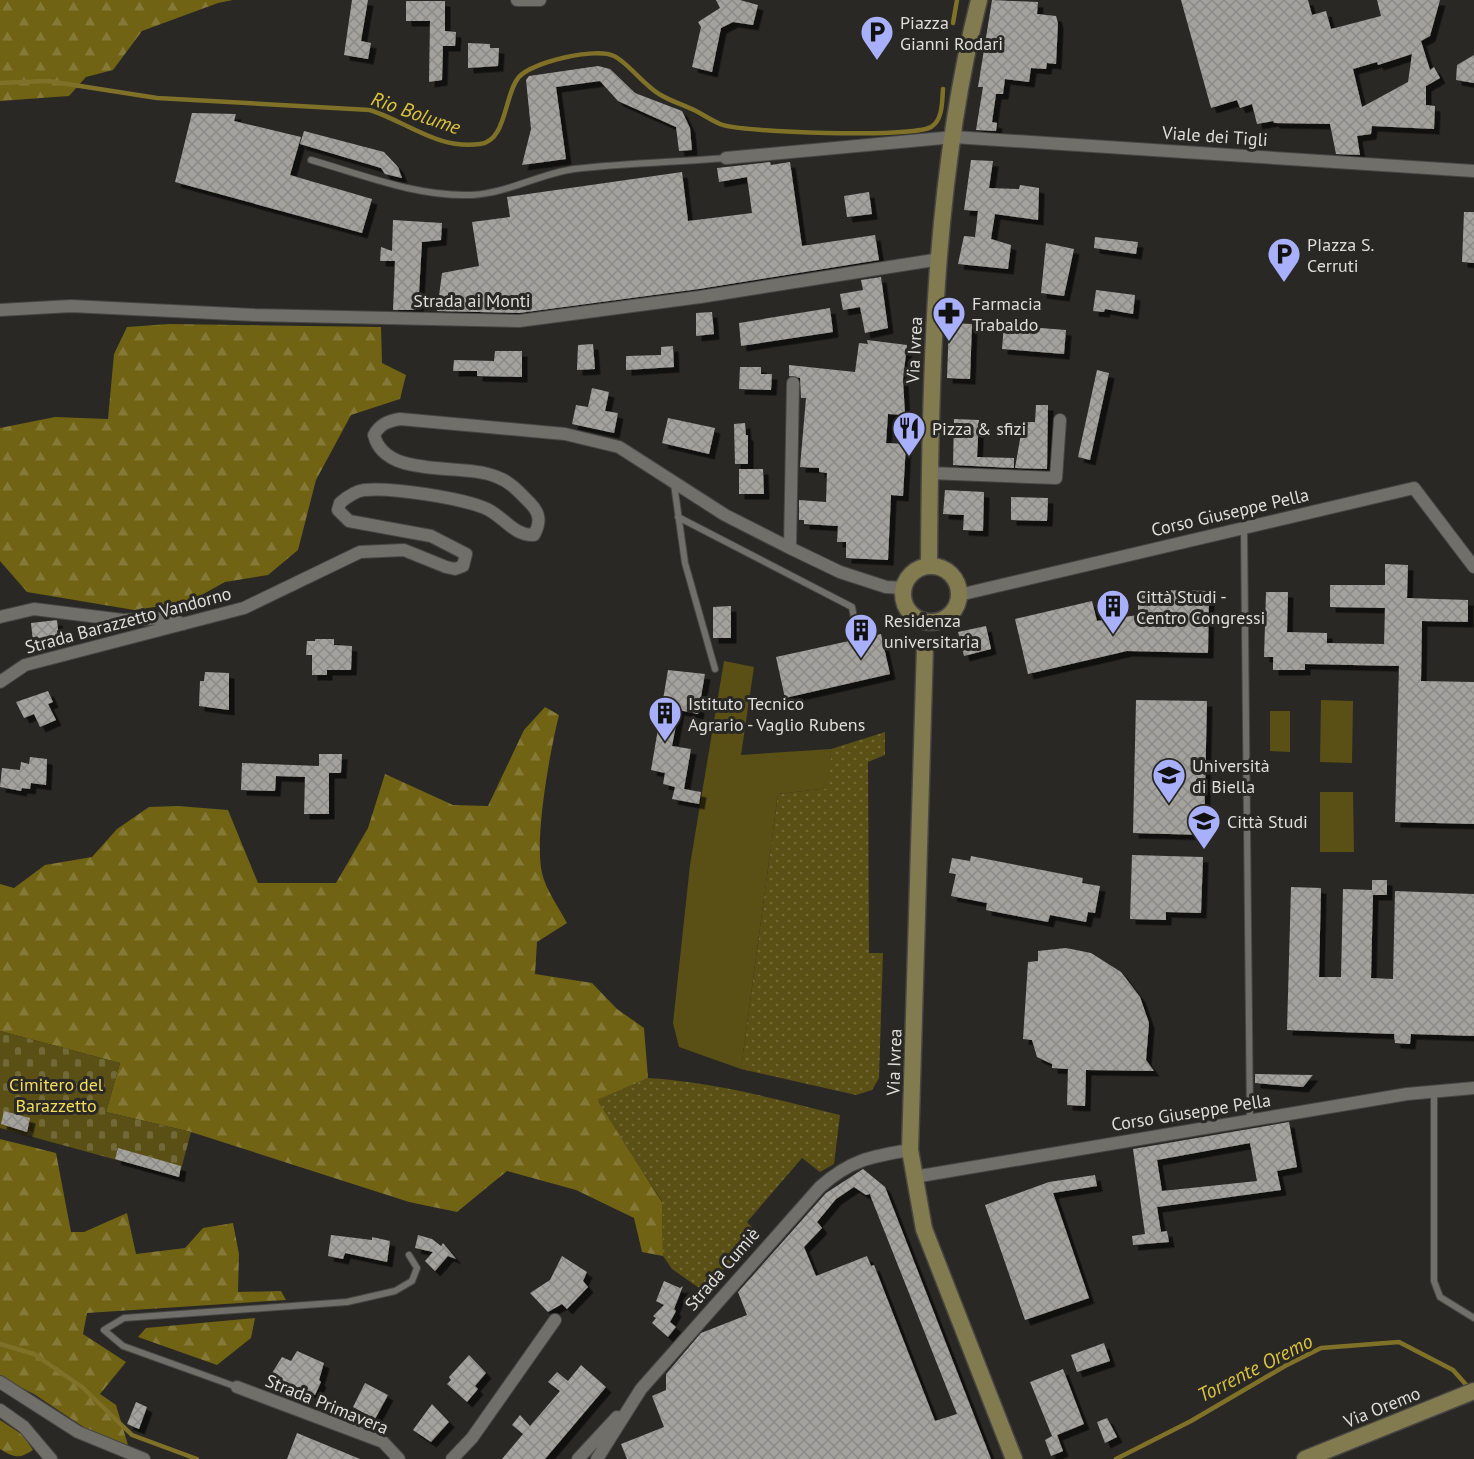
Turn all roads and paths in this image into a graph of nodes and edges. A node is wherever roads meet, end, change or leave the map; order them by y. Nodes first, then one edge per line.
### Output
1 (517, 0) edge
2 (540, 0) edge
3 (973, 0) edge
4 (980, 0) edge
5 (972, 28) junction
6 (954, 137) junction
7 (726, 158) joint
8 (311, 160) dead end
9 (1474, 171) edge
10 (940, 259) junction
11 (0, 310) edge
12 (793, 383) dead end
13 (1060, 420) dead end
14 (929, 473) junction
15 (674, 484) junction
16 (678, 517) junction
17 (1244, 526) junction
18 (790, 548) junction
19 (929, 566) junction
20 (1474, 567) edge
21 (903, 588) junction
22 (959, 595) junction
23 (0, 617) edge
24 (926, 622) junction
25 (184, 624) junction
26 (856, 629) dead end
27 (715, 669) dead end
28 (0, 682) edge
29 (1474, 1088) edge
30 (1434, 1092) junction
31 (1250, 1122) junction
32 (910, 1150) junction
33 (914, 1177) junction
34 (409, 1255) dead end
35 (1474, 1318) edge
36 (555, 1320) dead end
37 (0, 1382) edge
38 (237, 1387) joint
39 (641, 1389) junction
40 (1474, 1391) edge
41 (0, 1410) edge
42 (51, 1459) edge
43 (144, 1459) edge
44 (399, 1459) edge
45 (452, 1459) edge
46 (578, 1459) edge
47 (597, 1459) edge
48 (1014, 1459) edge
49 (1305, 1459) edge

1 - 2 street
3 - 5 main road, Via Ivrea
4 - 5 main road, Via Ivrea
5 - 6 main road, Via Ivrea
6 - 7 street
6 - 9 street, Viale dei Tigli
6 - 10 main road, Via Ivrea
7 - 8 lane
10 - 11 street, Strada ai Monti
10 - 14 main road, Via Ivrea
12 - 18 street
13 - 14 street
14 - 19 main road, Via Ivrea
15 - 16 lane
15 - 18 street, Strada Barazzetto Vandorno
15 - 25 street, Strada Barazzetto Vandorno
16 - 26 lane
16 - 27 lane
17 - 20 street, Corso Giuseppe Pella
17 - 22 street, Corso Giuseppe Pella
17 - 31 lane
18 - 21 street, Strada Barazzetto Vandorno
19 - 21 main road
19 - 22 main road
21 - 24 main road
22 - 24 main road
23 - 25 street
24 - 32 main road, Via Ivrea
25 - 28 street, Strada Barazzetto Vandorno
29 - 30 street, Corso Giuseppe Pella
30 - 31 street, Corso Giuseppe Pella
30 - 35 lane
31 - 33 street, Corso Giuseppe Pella
32 - 33 main road, Via Ivrea
32 - 39 street, Strada Cumiè
33 - 48 main road, Via Ivrea
34 - 38 lane
36 - 45 street
37 - 43 street
38 - 44 street, Strada Primavera
39 - 46 street
39 - 47 street, Strada Cumiè
40 - 49 main road, Via Oremo
41 - 42 street

